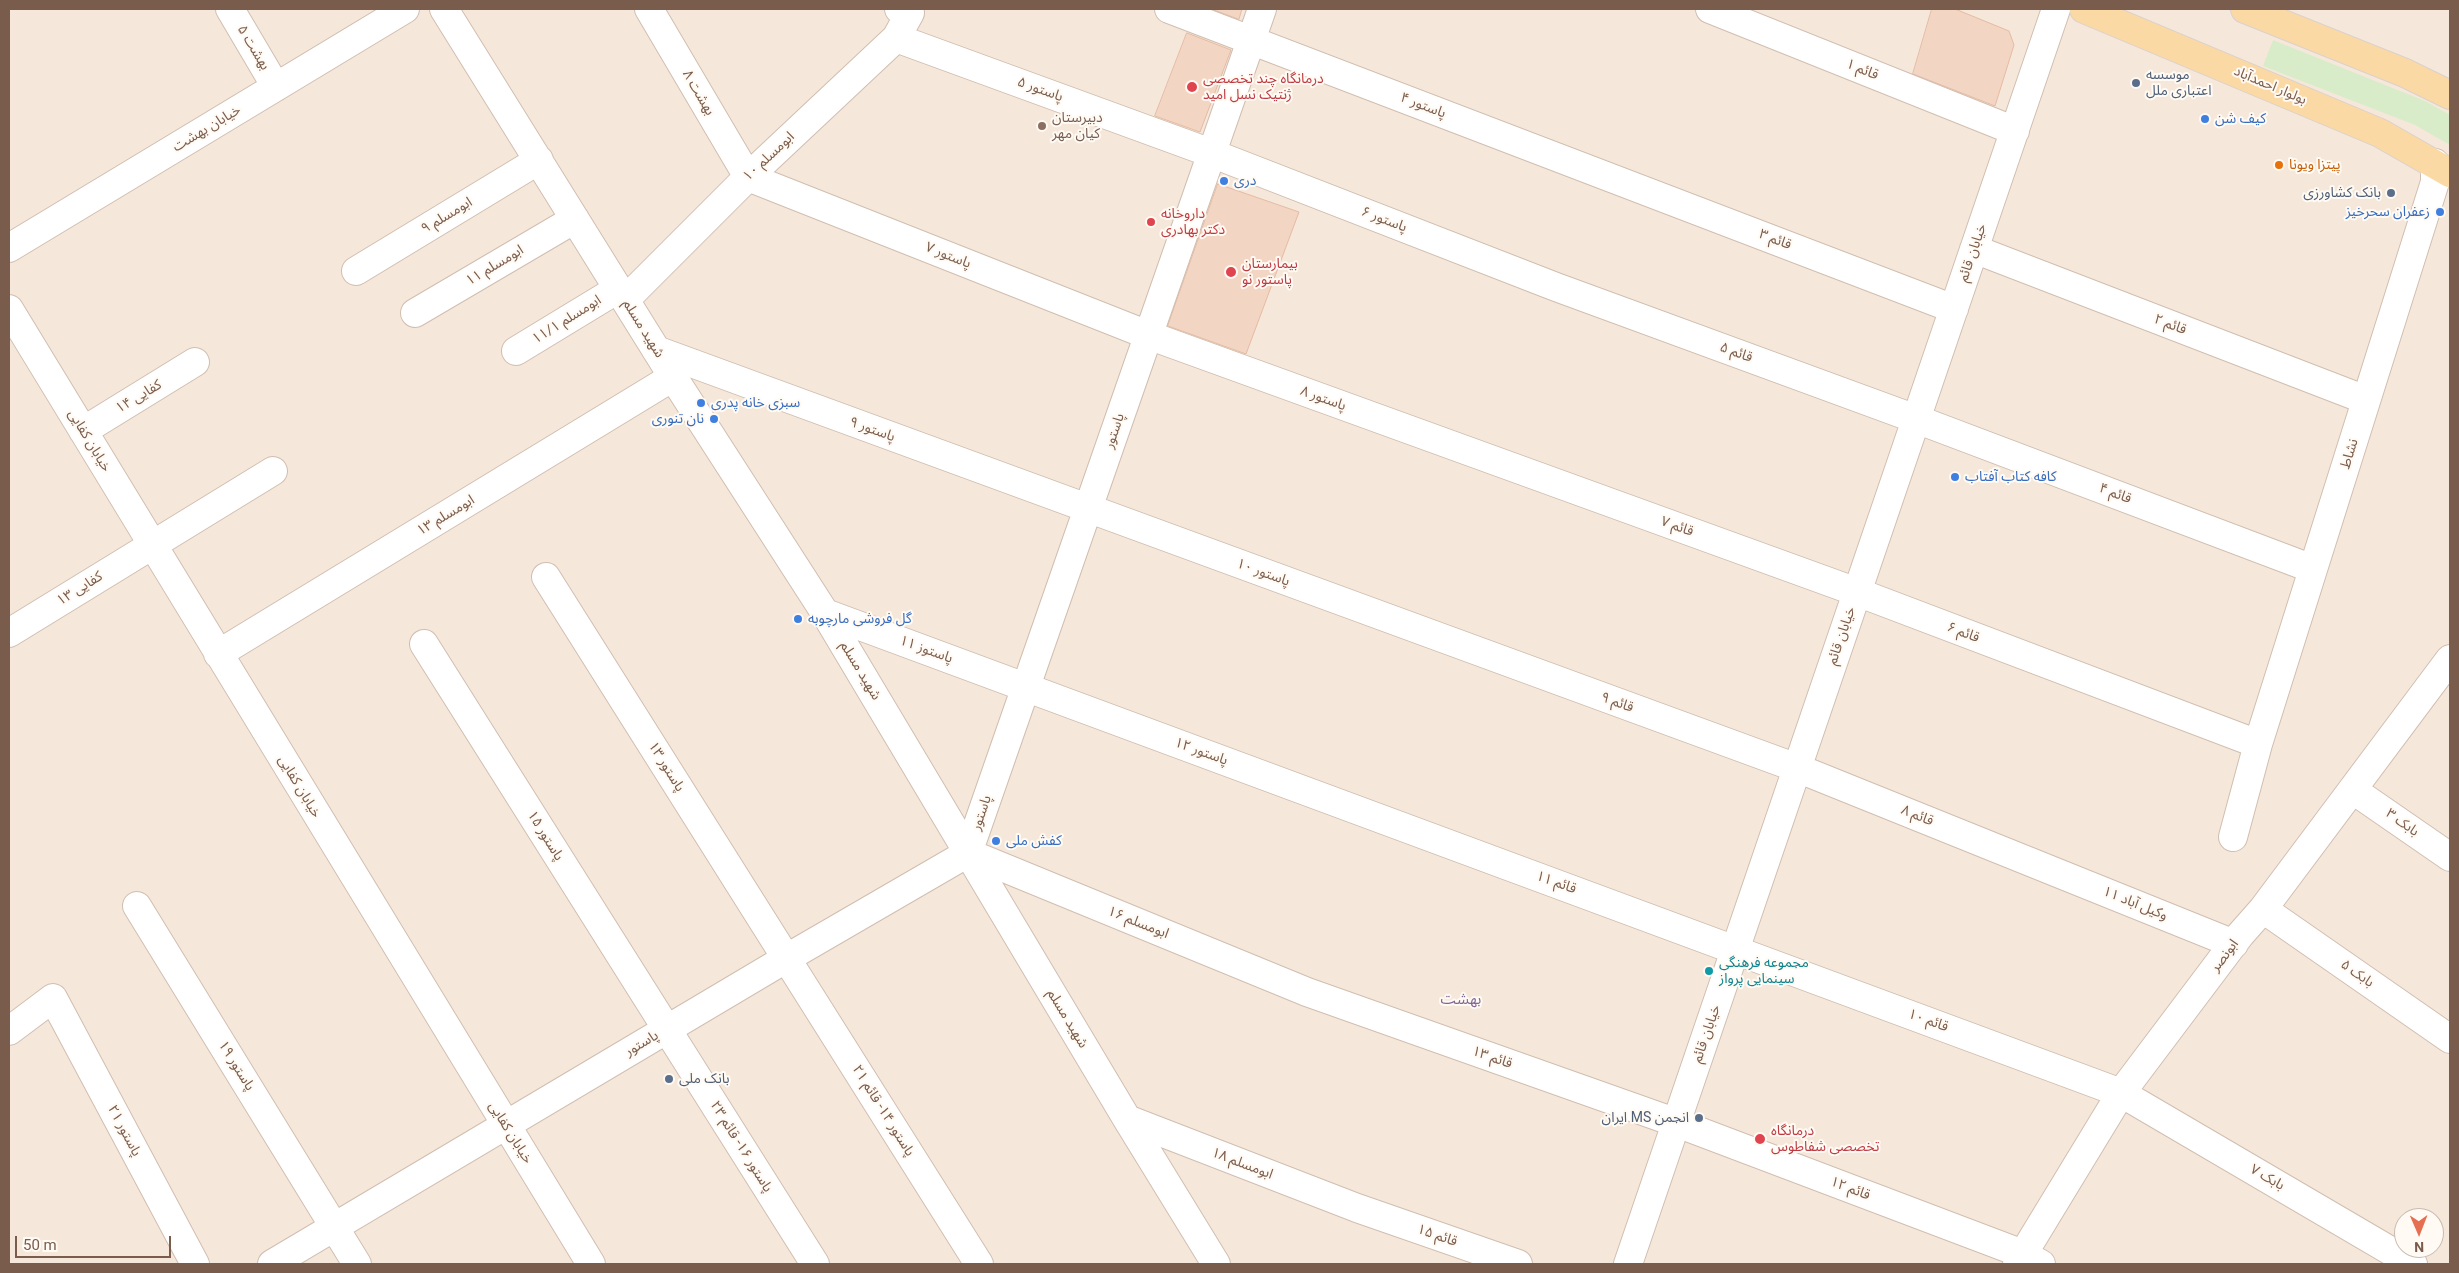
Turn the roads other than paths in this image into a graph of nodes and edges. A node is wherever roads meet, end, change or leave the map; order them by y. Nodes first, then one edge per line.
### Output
1 (230, 9) edge
2 (404, 9) edge
3 (444, 9) edge
4 (649, 9) edge
5 (1169, 9) edge
6 (1262, 9) edge
7 (1710, 9) edge
8 (2056, 9) edge
9 (2084, 9) edge
10 (2244, 9) edge
11 (905, 11) edge
12 (896, 38) junction
13 (1251, 40) junction
14 (276, 86) junction
15 (2450, 96) edge
16 (2014, 131) junction
17 (1211, 153) junction
18 (539, 160) junction
19 (2442, 168) edge
20 (1596, 172) joint
21 (748, 178) junction
22 (575, 218) junction
23 (9, 248) edge
24 (1974, 249) junction
25 (356, 271) dead end
26 (1556, 288) joint
27 (622, 294) junction
28 (1954, 308) junction
29 (9, 309) edge
30 (415, 312) dead end
31 (1148, 335) junction
32 (656, 350) junction
33 (516, 351) dead end
34 (195, 362) dead end
35 (673, 377) junction
36 (2366, 400) junction
37 (1916, 419) junction
38 (83, 431) junction
39 (1498, 462) joint
40 (273, 471) dead end
41 (1088, 509) junction
42 (152, 544) junction
43 (2314, 569) junction
44 (546, 577) dead end
45 (1857, 592) junction
46 (825, 613) junction
47 (9, 633) edge
48 (1437, 637) joint
49 (424, 644) dead end
50 (218, 654) junction
51 (2449, 664) edge
52 (1026, 688) junction
53 (2258, 744) junction
54 (1797, 768) junction
55 (2353, 790) junction
56 (1376, 816) joint
57 (2233, 837) dead end
58 (968, 853) junction
59 (2450, 857) edge
60 (2036, 864) joint
61 (137, 906) dead end
62 (2263, 909) junction
63 (2234, 944) junction
64 (1736, 950) junction
65 (787, 958) junction
66 (1307, 992) joint
67 (666, 1029) junction
68 (9, 1032) edge
69 (2450, 1039) edge
70 (2121, 1093) junction
71 (1127, 1119) junction
72 (1676, 1123) junction
73 (505, 1126) junction
74 (1357, 1208) joint
75 (334, 1227) junction
76 (2027, 1261) edge
77 (195, 1264) edge
78 (272, 1264) edge
79 (357, 1264) edge
80 (591, 1264) edge
81 (815, 1264) edge
82 (979, 1264) edge
83 (1216, 1264) edge
84 (1518, 1264) edge
85 (1628, 1264) edge
86 (2413, 1264) edge

1 - 14 street, بهشت ۵
2 - 14 street, خیابان بهشت
3 - 18 street, شهید مسلم
4 - 21 street, بهشت ۸
5 - 13 street, پاستور ۴
6 - 13 street, پاستور
7 - 16 street, قائم ۱
8 - 16 street, خیابان قائم
9 - 19 main road, بولوار احمدآباد
10 - 15 main road
11 - 12 street, ابومسلم ۱۰
12 - 17 street, پاستور ۵
12 - 21 street, ابومسلم ۱۰
13 - 17 street, پاستور
13 - 20 street, پاستور ۴
14 - 23 street, خیابان بهشت
16 - 24 street, خیابان قائم
17 - 26 street, پاستور ۶
17 - 31 street, پاستور
18 - 22 street, شهید مسلم
18 - 25 street, ابومسلم ۹
19 - 36 street, نشاط
20 - 28 street, قائم ۳
21 - 27 street, ابومسلم ۱۰
21 - 31 street, پاستور ۷
22 - 27 street, شهید مسلم
22 - 30 street, ابومسلم ۱۱
24 - 28 street, خیابان قائم
24 - 36 street, قائم ۲
26 - 37 street, قائم ۵
27 - 32 street, شهید مسلم
27 - 33 street, ابومسلم ۱۱/۱
28 - 37 street, خیابان قائم
29 - 38 street, خیابان کفایی
31 - 39 street, پاستور ۸
31 - 41 street, پاستور
32 - 35 street, شهید مسلم
32 - 41 street, پاستور ۹
34 - 38 street, کفایی ۱۴
35 - 46 street, شهید مسلم
35 - 50 street, ابومسلم ۱۳
36 - 43 street, نشاط
37 - 43 street, قائم ۴
37 - 45 street, خیابان قائم
38 - 42 street, خیابان کفایی
39 - 45 street, قائم ۷
40 - 42 street, کفایی ۱۳
41 - 48 street, پاستور ۱۰
41 - 52 street, پاستور
42 - 47 street, کفایی ۱۳
42 - 50 street, خیابان کفایی
43 - 53 street, نشاط
44 - 65 street, پاستور ۱۳
45 - 53 street, قائم ۶
45 - 54 street, خیابان قائم
46 - 52 street, پاستوز ۱۱
46 - 58 street, شهید مسلم
48 - 54 street, قائم ۹
49 - 67 street, پاستور ۱۵
50 - 73 street, خیابان کفایی
51 - 55 street, ابونصر
52 - 56 street, پاستور ۱۲
52 - 58 street, پاستور
53 - 57 street, نشاط
54 - 60 street, قائم ۸
54 - 64 street, خیابان قائم
55 - 59 street, بابک ۳
55 - 62 street, ابونصر
56 - 64 street, قائم ۱۱
58 - 65 street, پاستور
58 - 66 street, ابومسلم ۱۶
58 - 71 street, شهید مسلم
60 - 63 street, وکیل آباد ۱۱
61 - 75 street, پاستور ۱۹
62 - 63 street, ابونصر
62 - 69 street, بابک ۵
63 - 70 street, ابونصر
64 - 70 street, قائم ۱۰
64 - 72 street, خیابان قائم
65 - 67 street, پاستور
65 - 82 street, پاستور ۱۴- قائم ۲۱
66 - 72 street, قائم ۱۳
67 - 73 street, پاستور
67 - 81 street, پاستور ۱۶- قائم ۲۳
68 - 77 street, پاستور ۲۱
70 - 76 street, ابونصر
70 - 86 street, بابک ۷
71 - 74 street, ابومسلم ۱۸
71 - 83 street, شهید مسلم
72 - 76 street, قائم ۱۲
72 - 85 street, خیابان قائم
73 - 75 street, پاستور
73 - 80 street, خیابان کفایی
74 - 84 street, قائم ۱۵
75 - 78 street, پاستور
75 - 79 street, پاستور ۱۹

